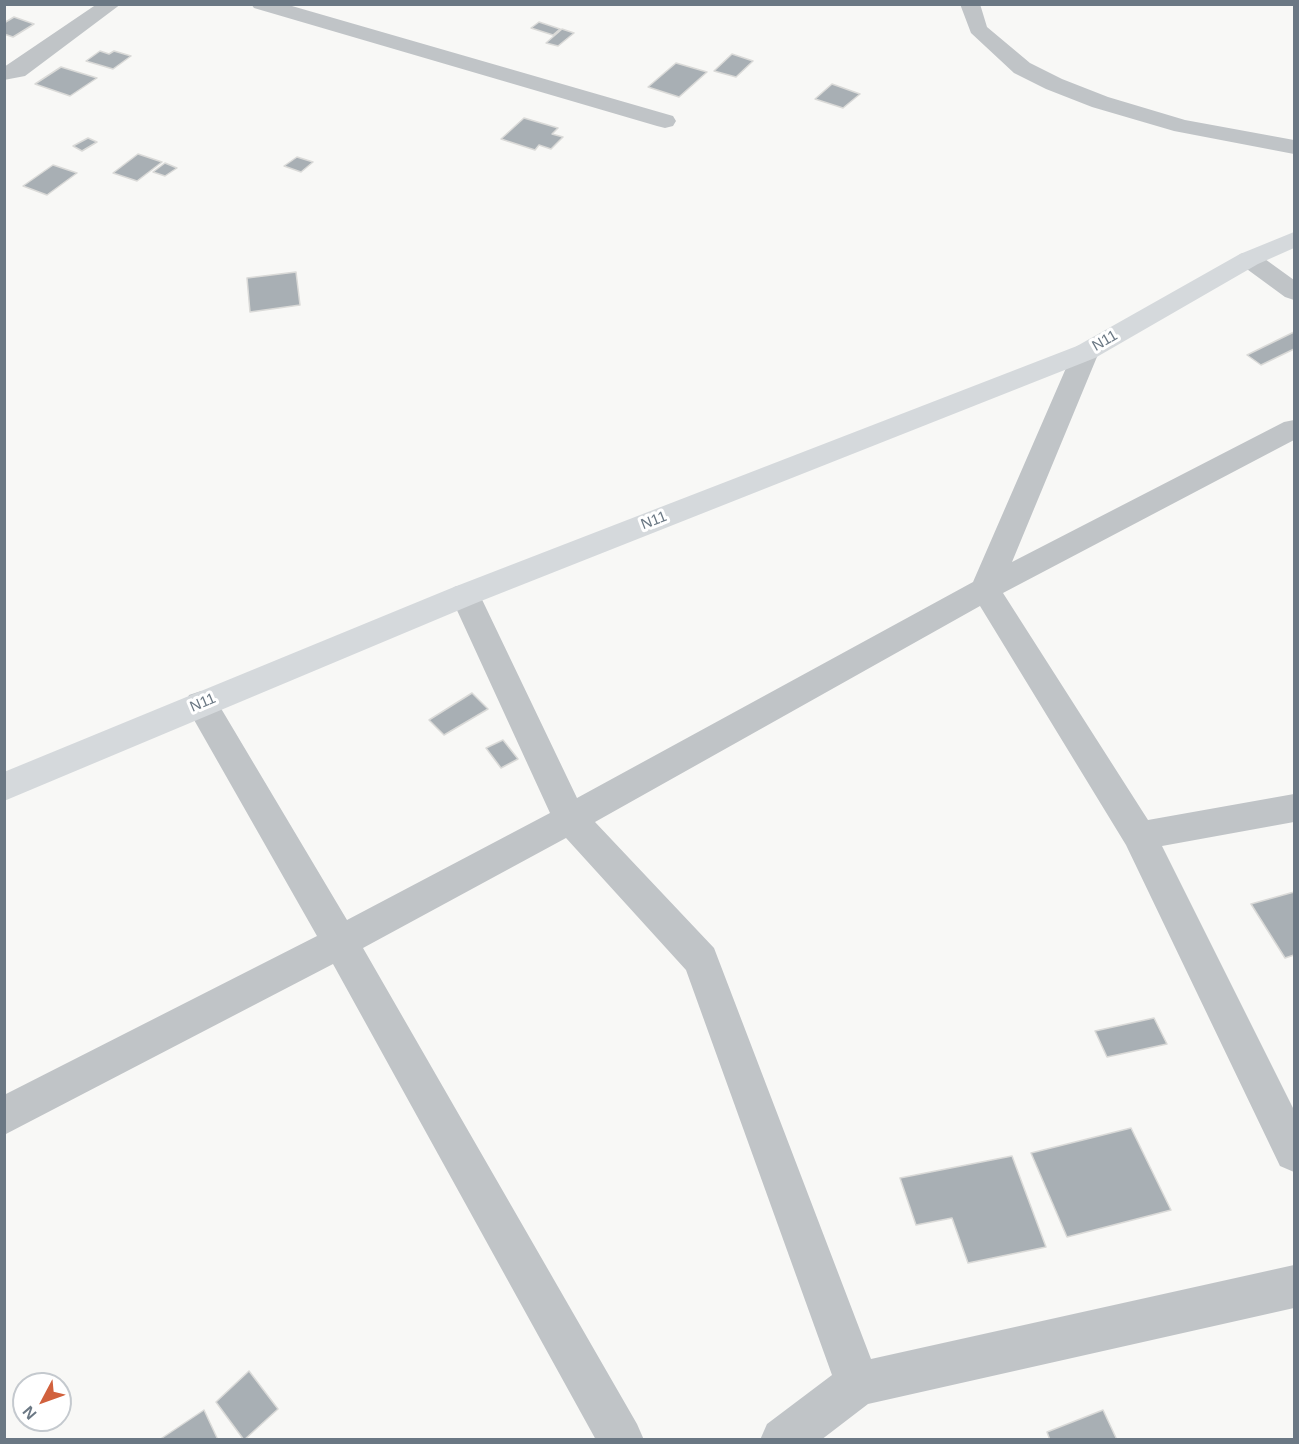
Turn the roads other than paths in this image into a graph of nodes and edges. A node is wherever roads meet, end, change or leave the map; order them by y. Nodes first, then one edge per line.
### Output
1 (111, 4) edge
2 (970, 4) edge
3 (264, 5) edge
4 (4, 74) edge
5 (665, 121) dead end
6 (1294, 147) edge
7 (1294, 239) edge
8 (1249, 259) junction
9 (1294, 292) edge
10 (1086, 352) junction
11 (1294, 429) edge
12 (985, 589) junction
13 (465, 595) junction
14 (201, 704) junction
15 (4, 787) edge
16 (1294, 808) edge
17 (570, 819) junction
18 (1139, 836) junction
19 (340, 942) junction
20 (4, 1116) edge
21 (1294, 1152) edge
22 (1294, 1287) edge
23 (858, 1384) junction
24 (621, 1440) edge
25 (783, 1440) edge

1 - 4 street
2 - 6 street
3 - 5 street
7 - 8 main road, N11
8 - 9 street
8 - 10 main road, N11
10 - 12 street
10 - 13 main road, N11
11 - 12 street
12 - 17 street
12 - 18 street
13 - 14 main road, N11
13 - 17 street
14 - 15 main road, N11
14 - 19 street
16 - 18 street
17 - 19 street
17 - 23 street
18 - 21 street
19 - 20 street
19 - 24 street
22 - 23 street
23 - 25 street

